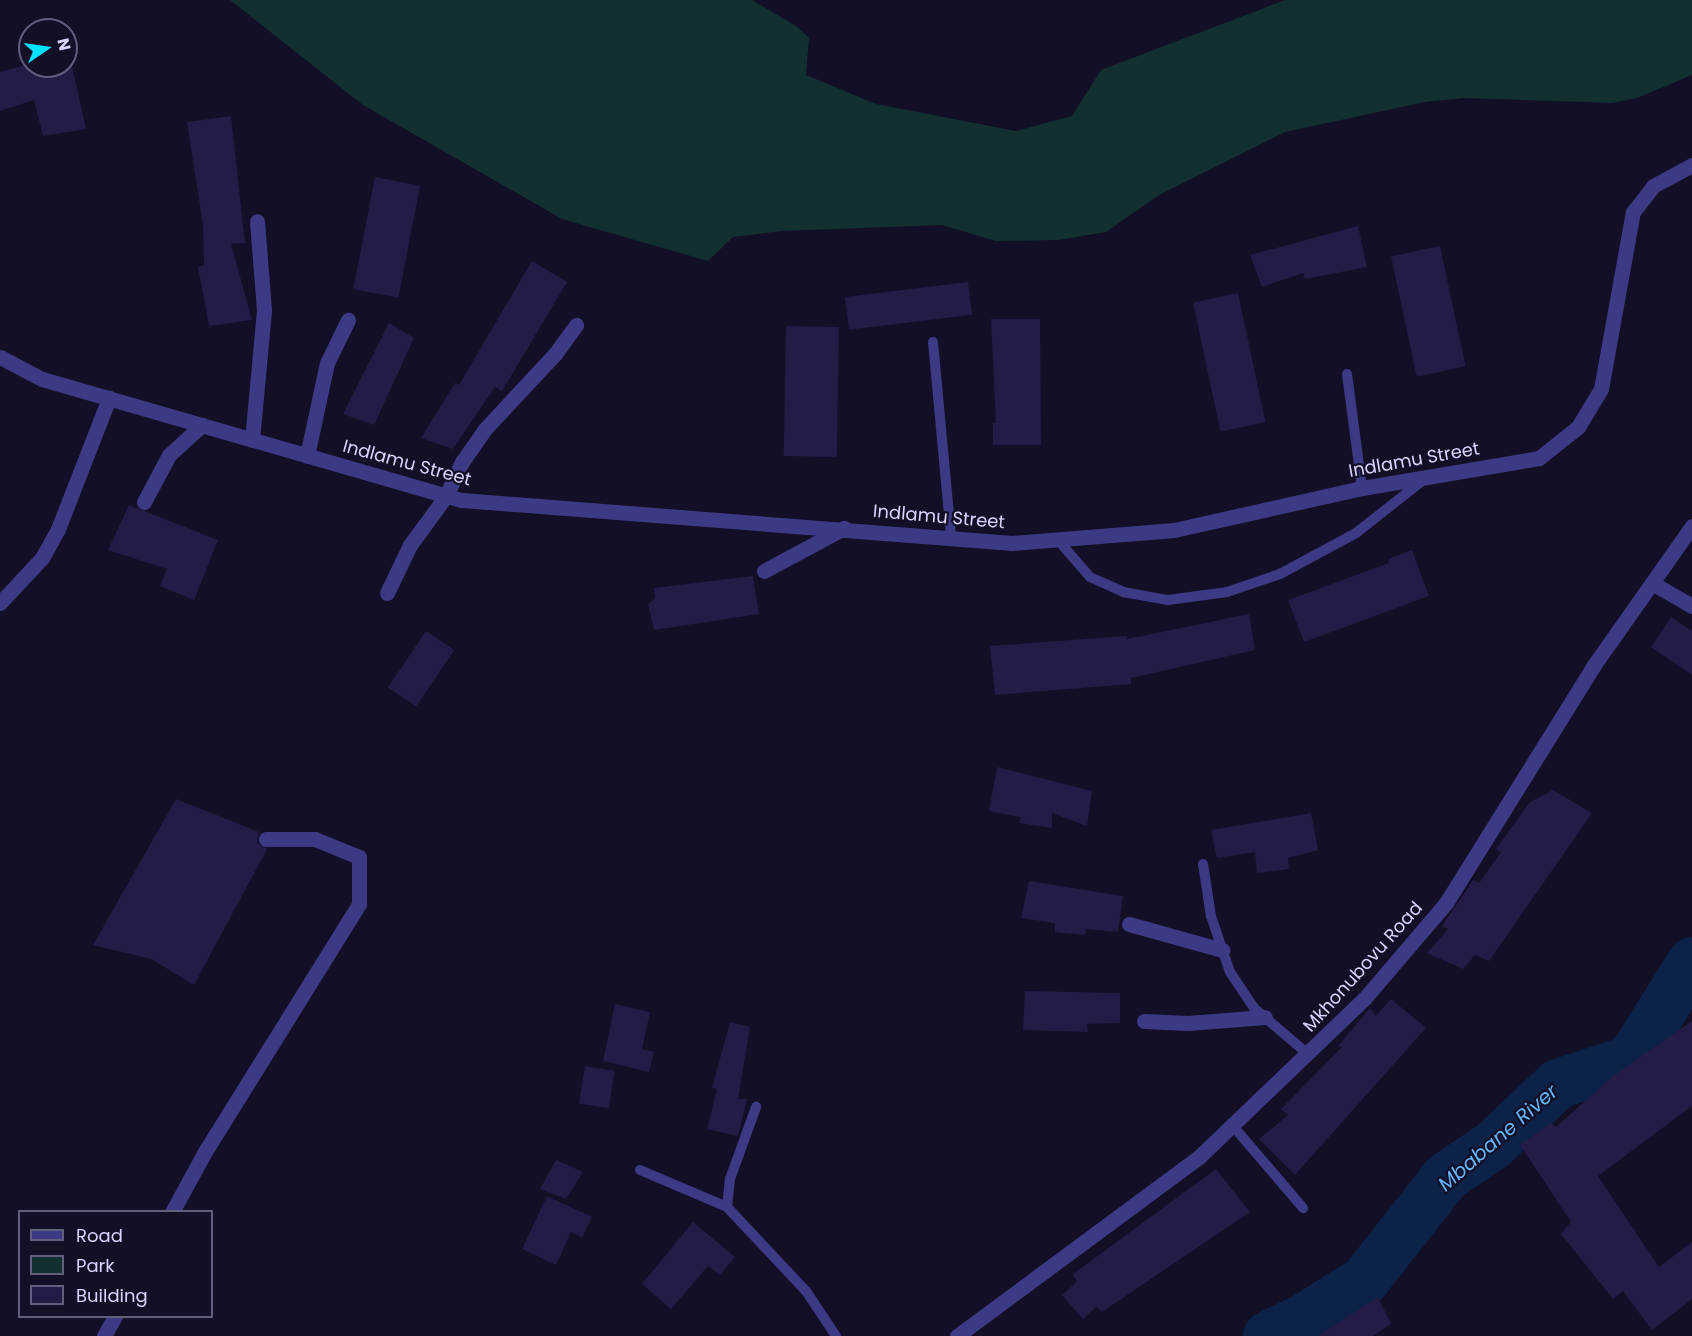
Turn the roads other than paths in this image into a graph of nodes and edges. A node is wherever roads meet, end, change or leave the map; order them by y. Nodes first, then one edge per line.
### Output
1 (1692, 165) edge
2 (257, 221) dead end
3 (348, 320) dead end
4 (576, 325) dead end
5 (933, 342) dead end
6 (0, 357) edge
7 (1347, 374) dead end
8 (109, 398) junction
9 (202, 425) junction
10 (252, 440) junction
11 (307, 456) junction
12 (1427, 478) junction
13 (1362, 488) junction
14 (446, 496) junction
15 (144, 502) dead end
16 (1692, 526) edge
17 (844, 528) junction
18 (951, 535) junction
19 (1057, 540) junction
20 (764, 571) dead end
21 (1652, 583) junction
22 (387, 593) dead end
23 (0, 603) edge
24 (1692, 606) edge
25 (266, 839) dead end
26 (1203, 864) dead end
27 (1129, 924) dead end
28 (1222, 950) junction
29 (1265, 1017) junction
30 (1144, 1021) dead end
31 (1310, 1055) junction
32 (756, 1107) dead end
33 (1233, 1126) junction
34 (640, 1170) dead end
35 (727, 1207) junction
36 (1303, 1209) dead end
37 (173, 1210) edge
38 (114, 1318) edge
39 (964, 1334) edge
40 (104, 1336) edge
41 (836, 1336) edge

1 - 12 street, Indlamu Street
2 - 10 street
3 - 11 street
4 - 14 street
5 - 18 lane
6 - 8 street, Indlamu Street
7 - 13 lane
8 - 9 street, Indlamu Street
8 - 23 street
9 - 10 street, Indlamu Street
9 - 15 street
10 - 11 street, Indlamu Street
11 - 14 street, Indlamu Street
12 - 13 street, Indlamu Street
12 - 19 lane
13 - 19 street, Indlamu Street
14 - 17 street, Indlamu Street
14 - 22 street
16 - 21 street, Mkhonubovu Road
17 - 18 street, Indlamu Street
17 - 20 street
18 - 19 street, Indlamu Street
21 - 24 street
21 - 31 street, Mkhonubovu Road
25 - 37 street
26 - 28 lane
27 - 28 street
28 - 29 lane
29 - 30 street
29 - 31 lane
31 - 33 street, Mkhonubovu Road
32 - 35 lane
33 - 36 lane
33 - 39 street, Mkhonubovu Road
34 - 35 lane
35 - 41 lane
38 - 40 street

